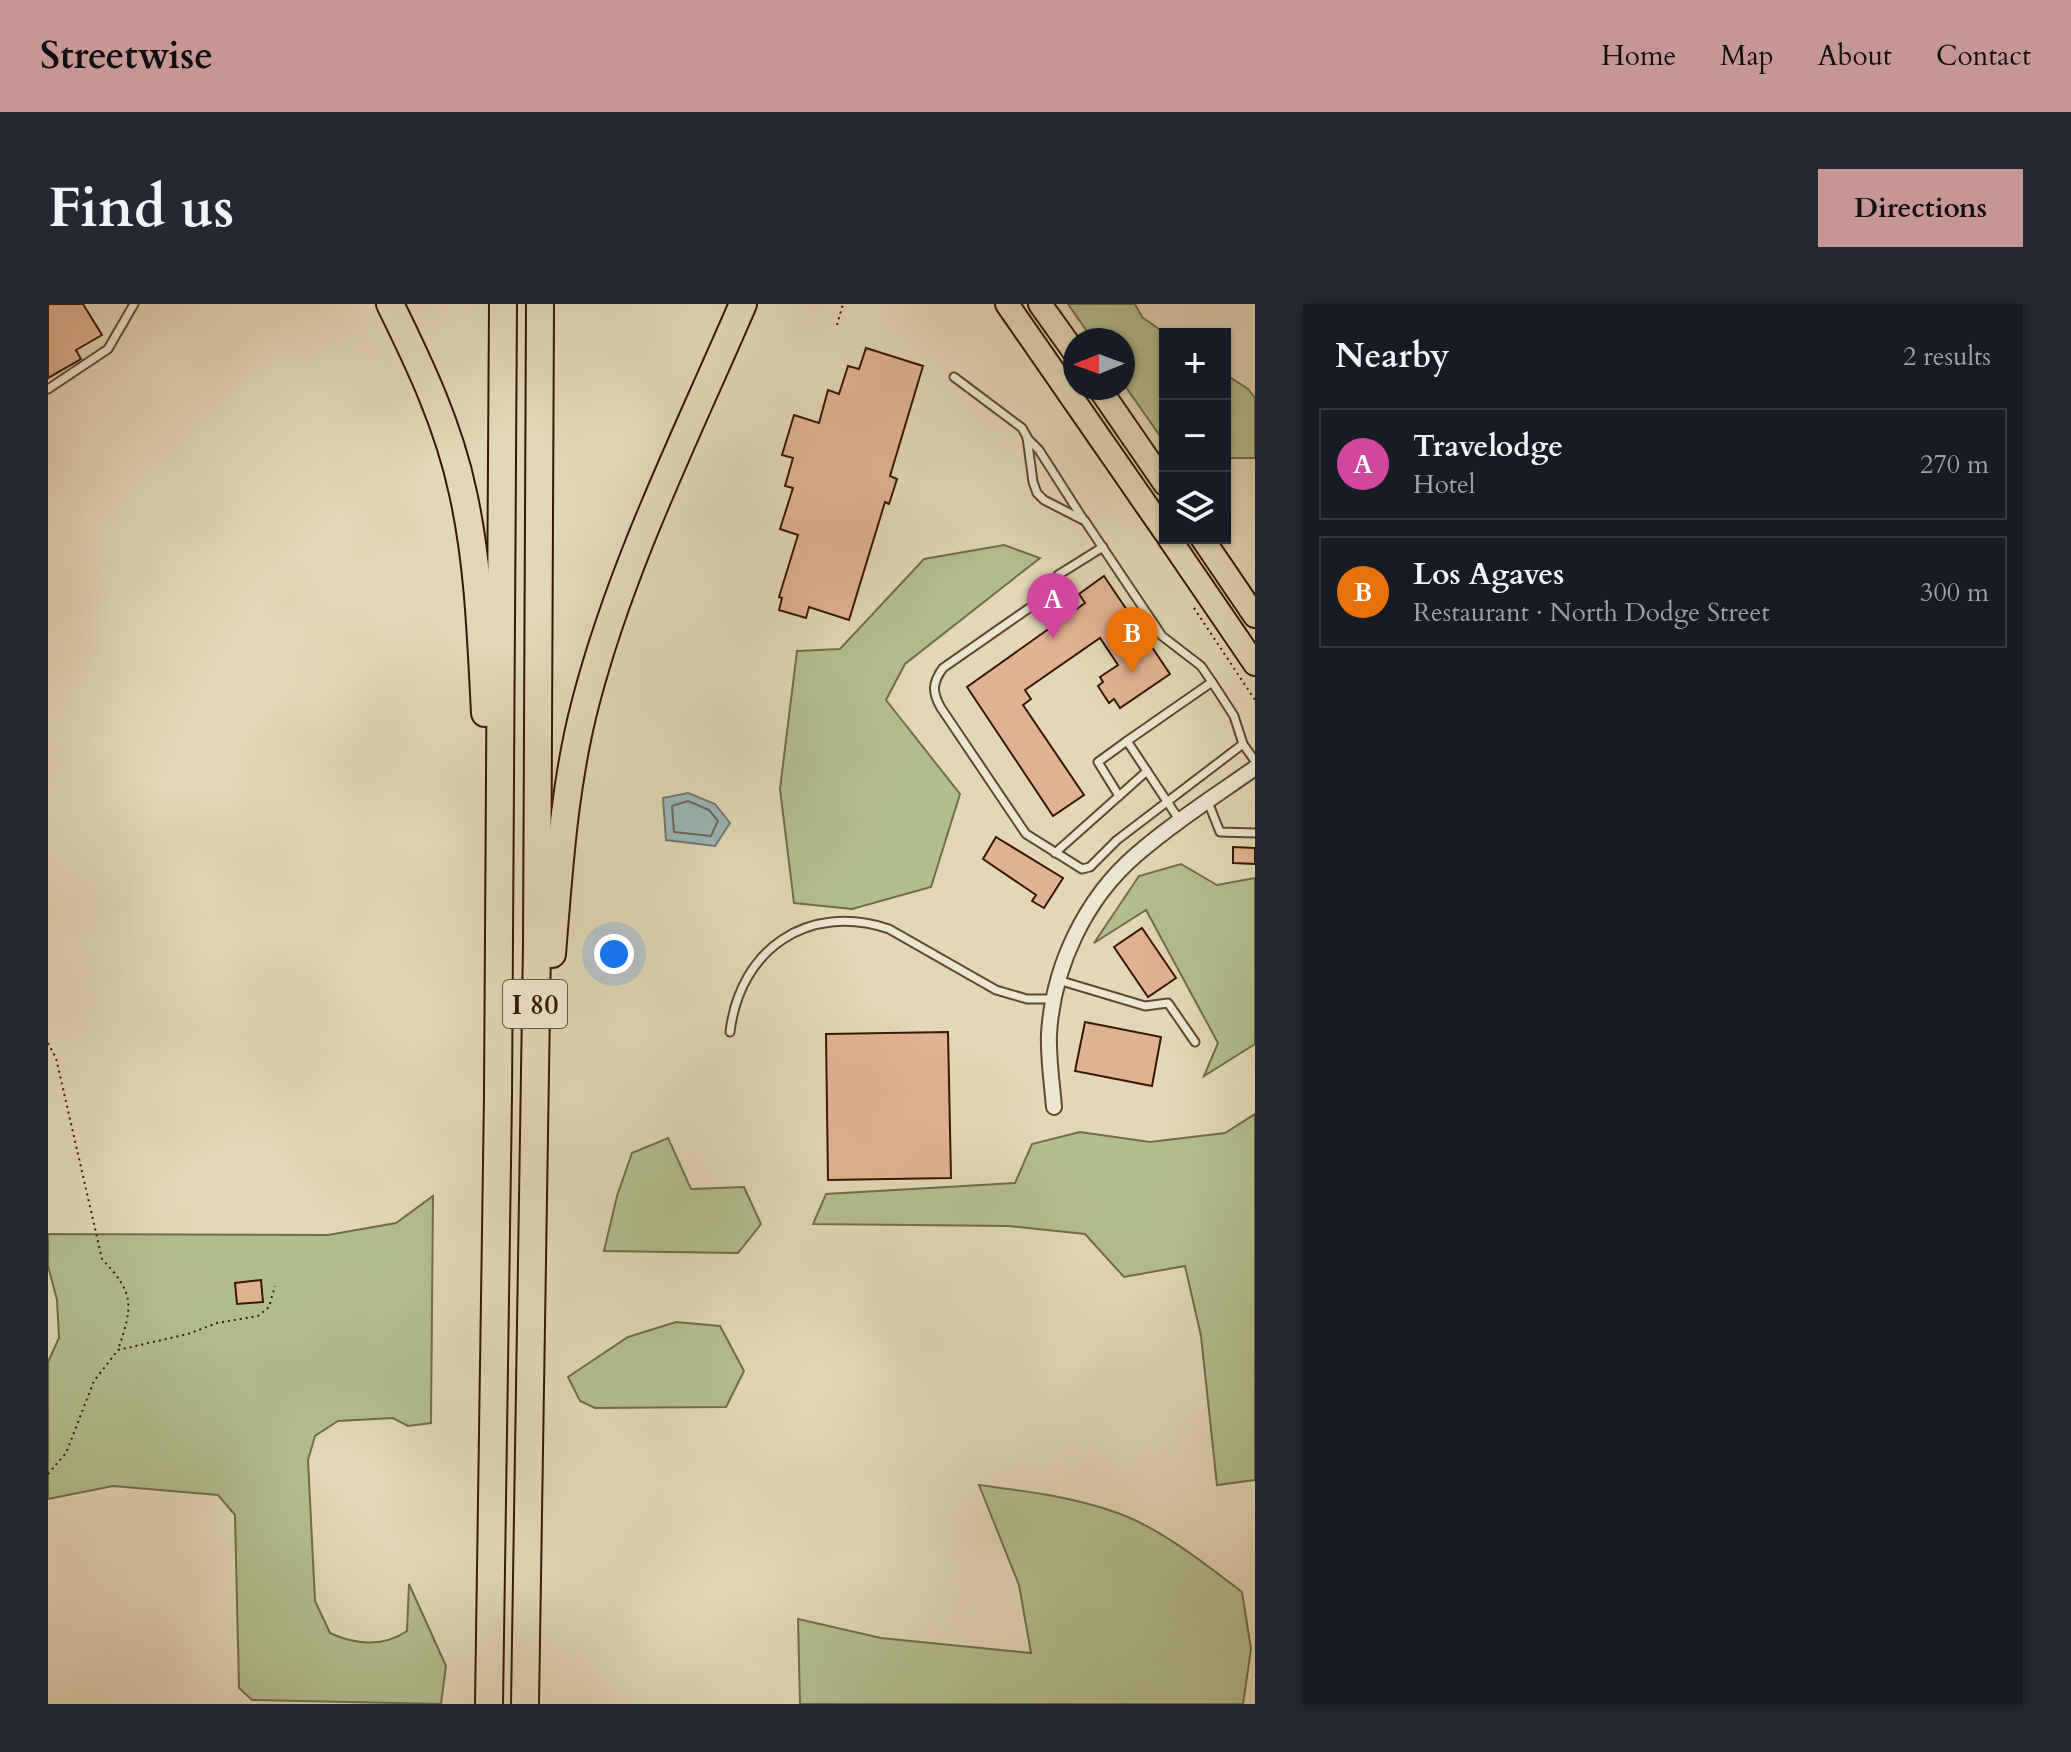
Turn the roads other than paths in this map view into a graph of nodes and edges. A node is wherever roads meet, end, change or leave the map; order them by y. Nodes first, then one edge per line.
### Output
1 (134, 304) edge
2 (390, 304) edge
3 (503, 304) edge
4 (540, 304) edge
5 (743, 304) edge
6 (1007, 304) edge
7 (1040, 304) edge
8 (1063, 336) edge
9 (954, 377) dead end
10 (48, 389) edge
11 (1107, 400) edge
12 (1027, 437) junction
13 (1159, 475) edge
14 (1085, 521) junction
15 (1159, 523) edge
16 (1173, 544) edge
17 (1206, 544) edge
18 (1103, 547) junction
19 (1255, 616) edge
20 (1255, 664) edge
21 (1212, 682) junction
22 (1127, 741) junction
23 (1243, 744) junction
24 (1255, 761) edge
25 (1255, 768) edge
26 (1147, 771) junction
27 (1119, 796) junction
28 (1167, 801) junction
29 (1208, 802) junction
30 (1180, 821) junction
31 (1255, 833) edge
32 (500, 839) junction
33 (1055, 853) junction
34 (1058, 980) junction
35 (1054, 999) junction
36 (534, 1028) junction
37 (730, 1032) dead end
38 (1195, 1042) dead end
39 (1054, 1107) dead end
40 (489, 1704) edge
41 (525, 1704) edge

1 - 10 lane
2 - 32 highway
3 - 32 highway, I 80
4 - 36 highway, I 80
5 - 36 highway
6 - 15 main road
7 - 8 main road
9 - 12 lane
11 - 13 main road
12 - 14 lane
12 - 14 lane
14 - 18 lane
16 - 20 main road
17 - 19 main road
18 - 21 lane
18 - 33 lane
21 - 22 lane
21 - 23 lane
22 - 26 lane
22 - 27 lane
23 - 24 lane
23 - 28 lane
25 - 29 street
26 - 27 lane
26 - 28 lane
27 - 33 lane
28 - 30 lane
28 - 33 lane
29 - 30 street
29 - 31 lane
30 - 34 street
32 - 40 highway, I 80
34 - 35 street
34 - 38 lane
35 - 37 lane
35 - 39 street
36 - 41 highway, I 80

